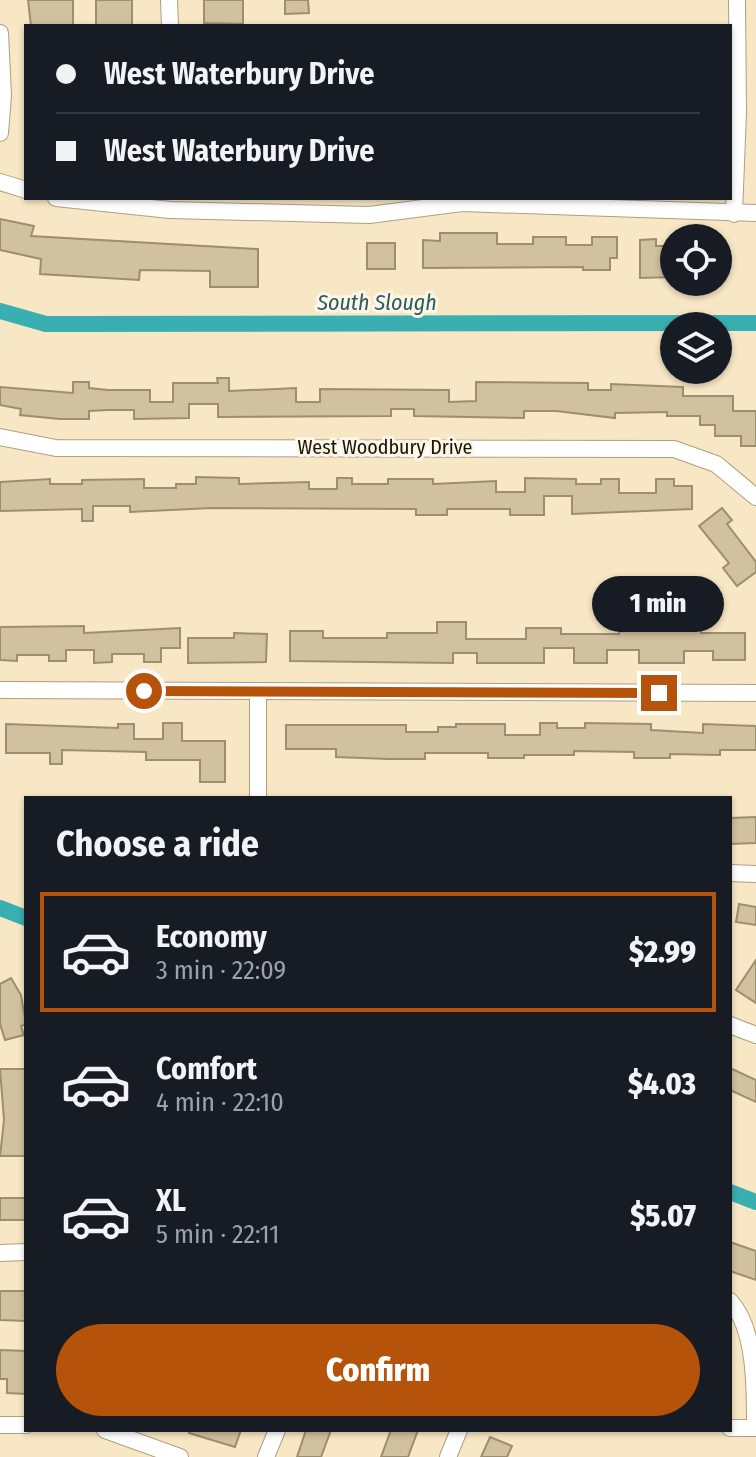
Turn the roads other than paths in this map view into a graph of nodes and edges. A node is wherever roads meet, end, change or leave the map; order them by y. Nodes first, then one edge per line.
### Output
1 (169, 0) edge
2 (737, 0) edge
3 (170, 24) edge
4 (0, 33) edge
5 (0, 133) edge
6 (0, 182) edge
7 (24, 189) edge
8 (94, 200) edge
9 (171, 204) edge
10 (756, 213) edge
11 (734, 214) junction
12 (0, 437) edge
13 (756, 497) edge
14 (0, 690) edge
15 (258, 692) junction
16 (756, 693) edge
17 (258, 796) edge
18 (732, 873) edge
19 (756, 874) edge
20 (732, 1026) edge
21 (756, 1035) edge
22 (24, 1252) edge
23 (0, 1253) edge
24 (732, 1303) edge
25 (0, 1425) edge
26 (24, 1425) edge
27 (732, 1428) edge
28 (756, 1428) edge
29 (111, 1432) edge
30 (276, 1432) edge
31 (458, 1432) edge
32 (180, 1457) edge
33 (266, 1457) edge
34 (448, 1457) edge

1 - 3 street
2 - 11 street
4 - 5 street
6 - 7 street
8 - 9 street
9 - 11 street
10 - 11 street
12 - 13 street, West Woodbury Drive
14 - 15 street
15 - 16 street
15 - 17 street
18 - 19 street
20 - 21 street
22 - 23 street
24 - 28 street
25 - 26 street
27 - 28 street
29 - 32 street
30 - 33 street
31 - 34 street

